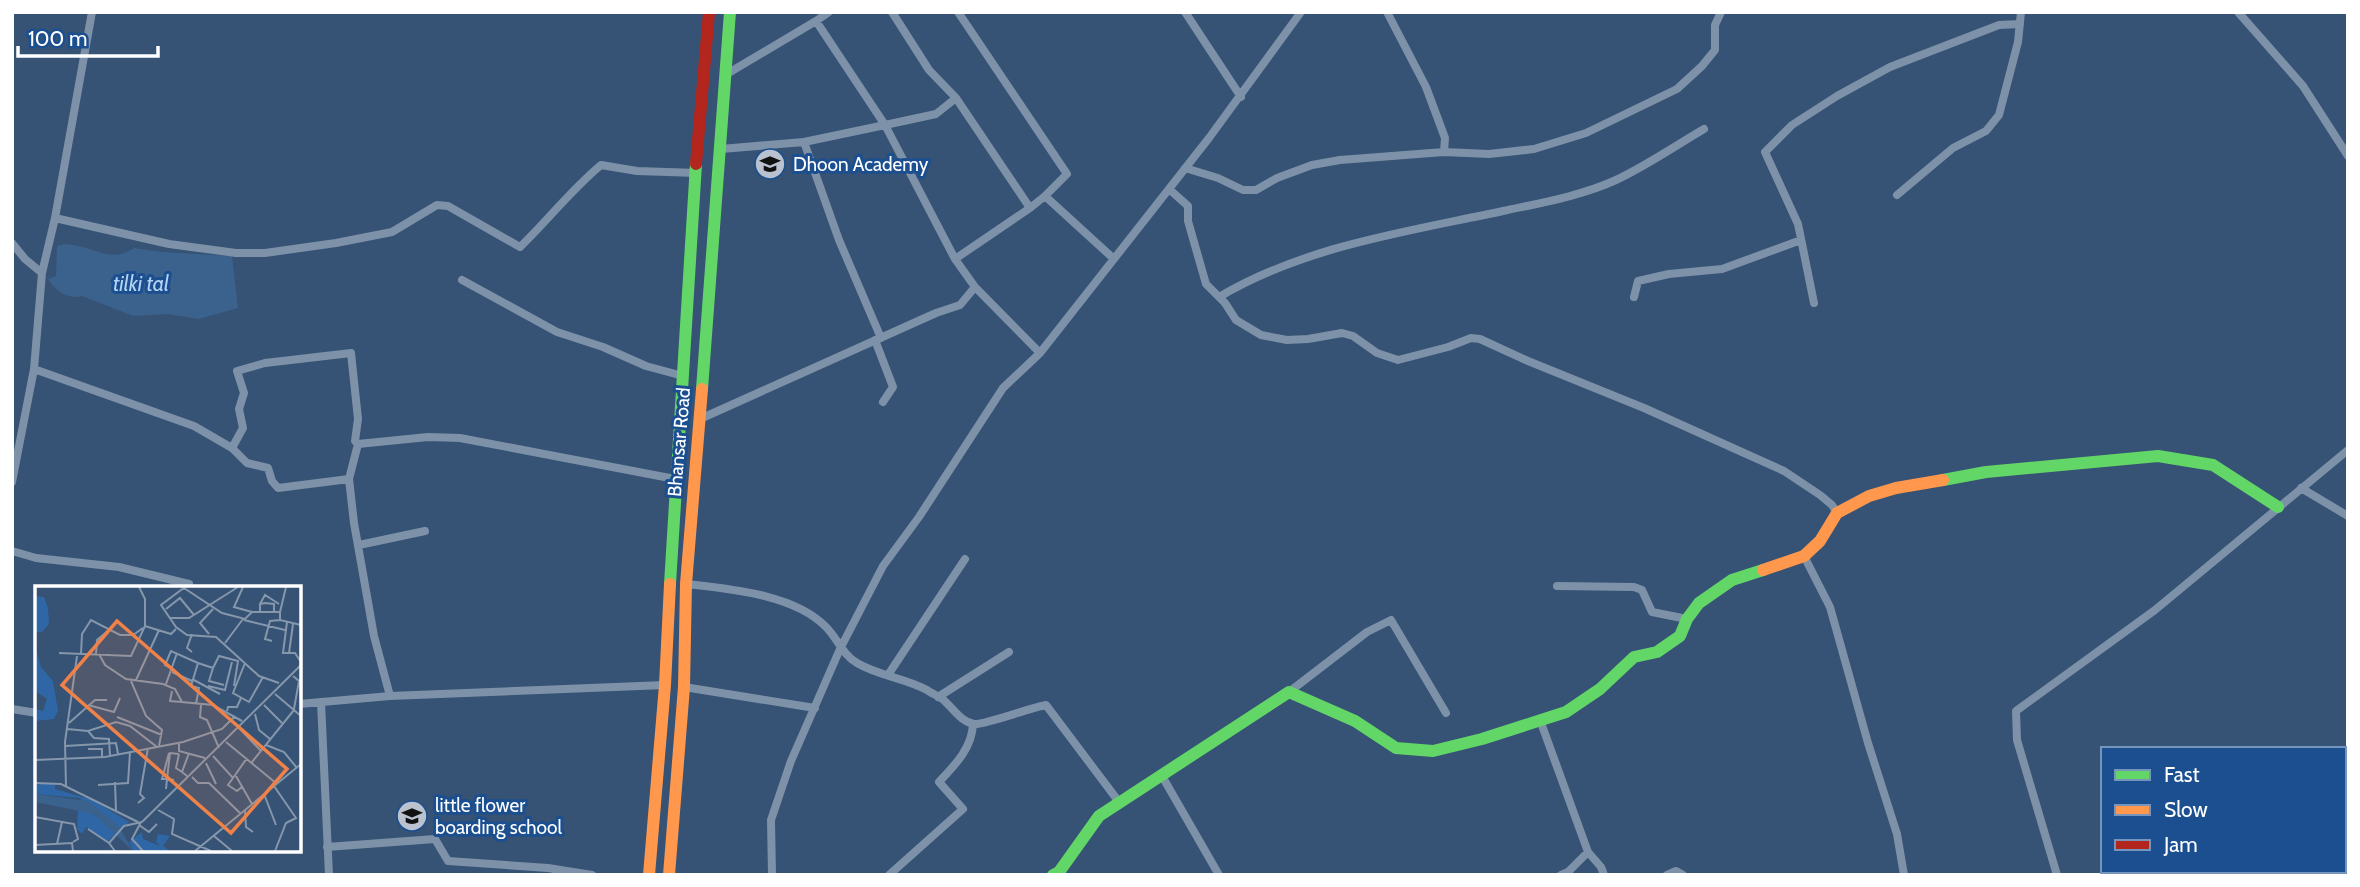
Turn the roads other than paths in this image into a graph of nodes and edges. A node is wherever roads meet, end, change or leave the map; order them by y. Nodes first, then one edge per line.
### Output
1 (92, 12) edge
2 (709, 12) edge
3 (730, 12) edge
4 (829, 12) edge
5 (892, 12) edge
6 (958, 12) edge
7 (1185, 12) edge
8 (1301, 12) edge
9 (1387, 12) edge
10 (1721, 12) edge
11 (2021, 12) edge
12 (2238, 12) edge
13 (816, 21) junction
14 (2020, 23) junction
15 (725, 75) junction
16 (1241, 97) junction
17 (956, 98) junction
18 (885, 125) junction
19 (1704, 130) dead end
20 (804, 142) junction
21 (722, 149) junction
22 (1444, 152) junction
23 (2348, 156) edge
24 (1185, 168) junction
25 (697, 173) junction
26 (1169, 190) junction
27 (1897, 195) dead end
28 (1045, 196) junction
29 (1030, 208) junction
30 (55, 218) junction
31 (1801, 240) junction
32 (12, 243) edge
33 (955, 259) junction
34 (1114, 259) junction
35 (42, 273) junction
36 (461, 280) dead end
37 (975, 287) junction
38 (1219, 296) junction
39 (1634, 297) dead end
40 (1814, 303) dead end
41 (878, 339) junction
42 (1040, 353) junction
43 (34, 369) junction
44 (683, 376) junction
45 (883, 402) dead end
46 (701, 419) junction
47 (358, 444) junction
48 (232, 448) junction
49 (2348, 450) edge
50 (349, 479) junction
51 (675, 479) junction
52 (12, 482) edge
53 (2301, 488) junction
54 (2278, 507) junction
55 (1837, 513) junction
56 (2348, 516) edge
57 (425, 531) dead end
58 (359, 545) junction
59 (12, 551) edge
60 (1804, 556) junction
61 (965, 559) dead end
62 (188, 584) dead end
63 (668, 584) junction
64 (686, 584) junction
65 (1557, 586) dead end
66 (1687, 620) junction
67 (840, 649) junction
68 (1009, 652) dead end
69 (888, 675) junction
70 (665, 685) junction
71 (684, 687) junction
72 (1289, 692) junction
73 (390, 696) junction
74 (939, 697) junction
75 (321, 702) junction
76 (301, 704) edge
77 (815, 708) junction
78 (12, 709) edge
79 (35, 713) edge
80 (1446, 713) dead end
81 (1540, 720) junction
82 (973, 724) junction
83 (1162, 776) junction
84 (1119, 803) junction
85 (327, 847) junction
86 (1588, 852) junction
87 (329, 875) edge
88 (592, 875) edge
89 (649, 875) edge
90 (669, 875) edge
91 (772, 875) edge
92 (889, 875) edge
93 (1053, 875) edge
94 (1219, 875) edge
95 (1561, 875) edge
96 (1604, 875) edge
97 (1667, 875) edge
98 (1683, 875) edge
99 (1904, 875) edge
100 (2057, 875) edge

1 - 30 street
2 - 25 main road, Bhansar Road
3 - 15 main road, Bhansar Road
4 - 13 street
5 - 17 street
6 - 28 street
7 - 16 street
8 - 16 street
9 - 22 street
10 - 22 street
11 - 14 street
12 - 23 street
13 - 15 street
13 - 18 street
14 - 27 street
14 - 31 street
15 - 21 main road, Bhansar Road
16 - 24 street
17 - 18 street
17 - 29 street
18 - 20 street
18 - 33 street
19 - 38 street
20 - 21 street
20 - 41 street
21 - 46 main road, Bhansar Road
22 - 24 street
24 - 26 street
25 - 30 street
25 - 44 main road, Bhansar Road
26 - 34 street
26 - 38 street
28 - 29 street
28 - 34 street
29 - 33 street
30 - 35 street
31 - 39 street
31 - 40 street
32 - 35 street
33 - 37 street
34 - 42 street
35 - 43 street
36 - 44 street
37 - 41 street
37 - 42 street
38 - 55 street
41 - 45 street
41 - 46 street
42 - 67 street
43 - 48 street
43 - 52 street
44 - 51 main road, Bhansar Road
46 - 64 main road, Bhansar Road
47 - 48 street
47 - 50 street
47 - 51 street
48 - 50 street
49 - 53 street
50 - 58 street
51 - 63 main road, Bhansar Road
53 - 54 street
53 - 56 street
54 - 55 main road
54 - 100 street
55 - 60 main road
57 - 58 street
58 - 73 street
59 - 62 street
60 - 66 main road
60 - 99 street
61 - 69 street
63 - 64 street
63 - 70 main road, Bhansar Road
64 - 67 street
64 - 71 main road, Bhansar Road
65 - 66 street
66 - 81 main road
67 - 69 street
67 - 77 street
68 - 74 street
69 - 74 street
70 - 73 street
70 - 89 main road, Bhansar Road
71 - 77 street
71 - 90 main road, Bhansar Road
72 - 80 street
72 - 81 main road
72 - 83 main road
73 - 75 street
74 - 82 street
75 - 76 street
75 - 85 street
77 - 91 street
78 - 79 street
81 - 86 street
82 - 84 street
82 - 92 street
83 - 84 main road
83 - 94 street
84 - 93 main road
85 - 87 street
85 - 88 street
86 - 95 street
86 - 96 street
97 - 98 street

